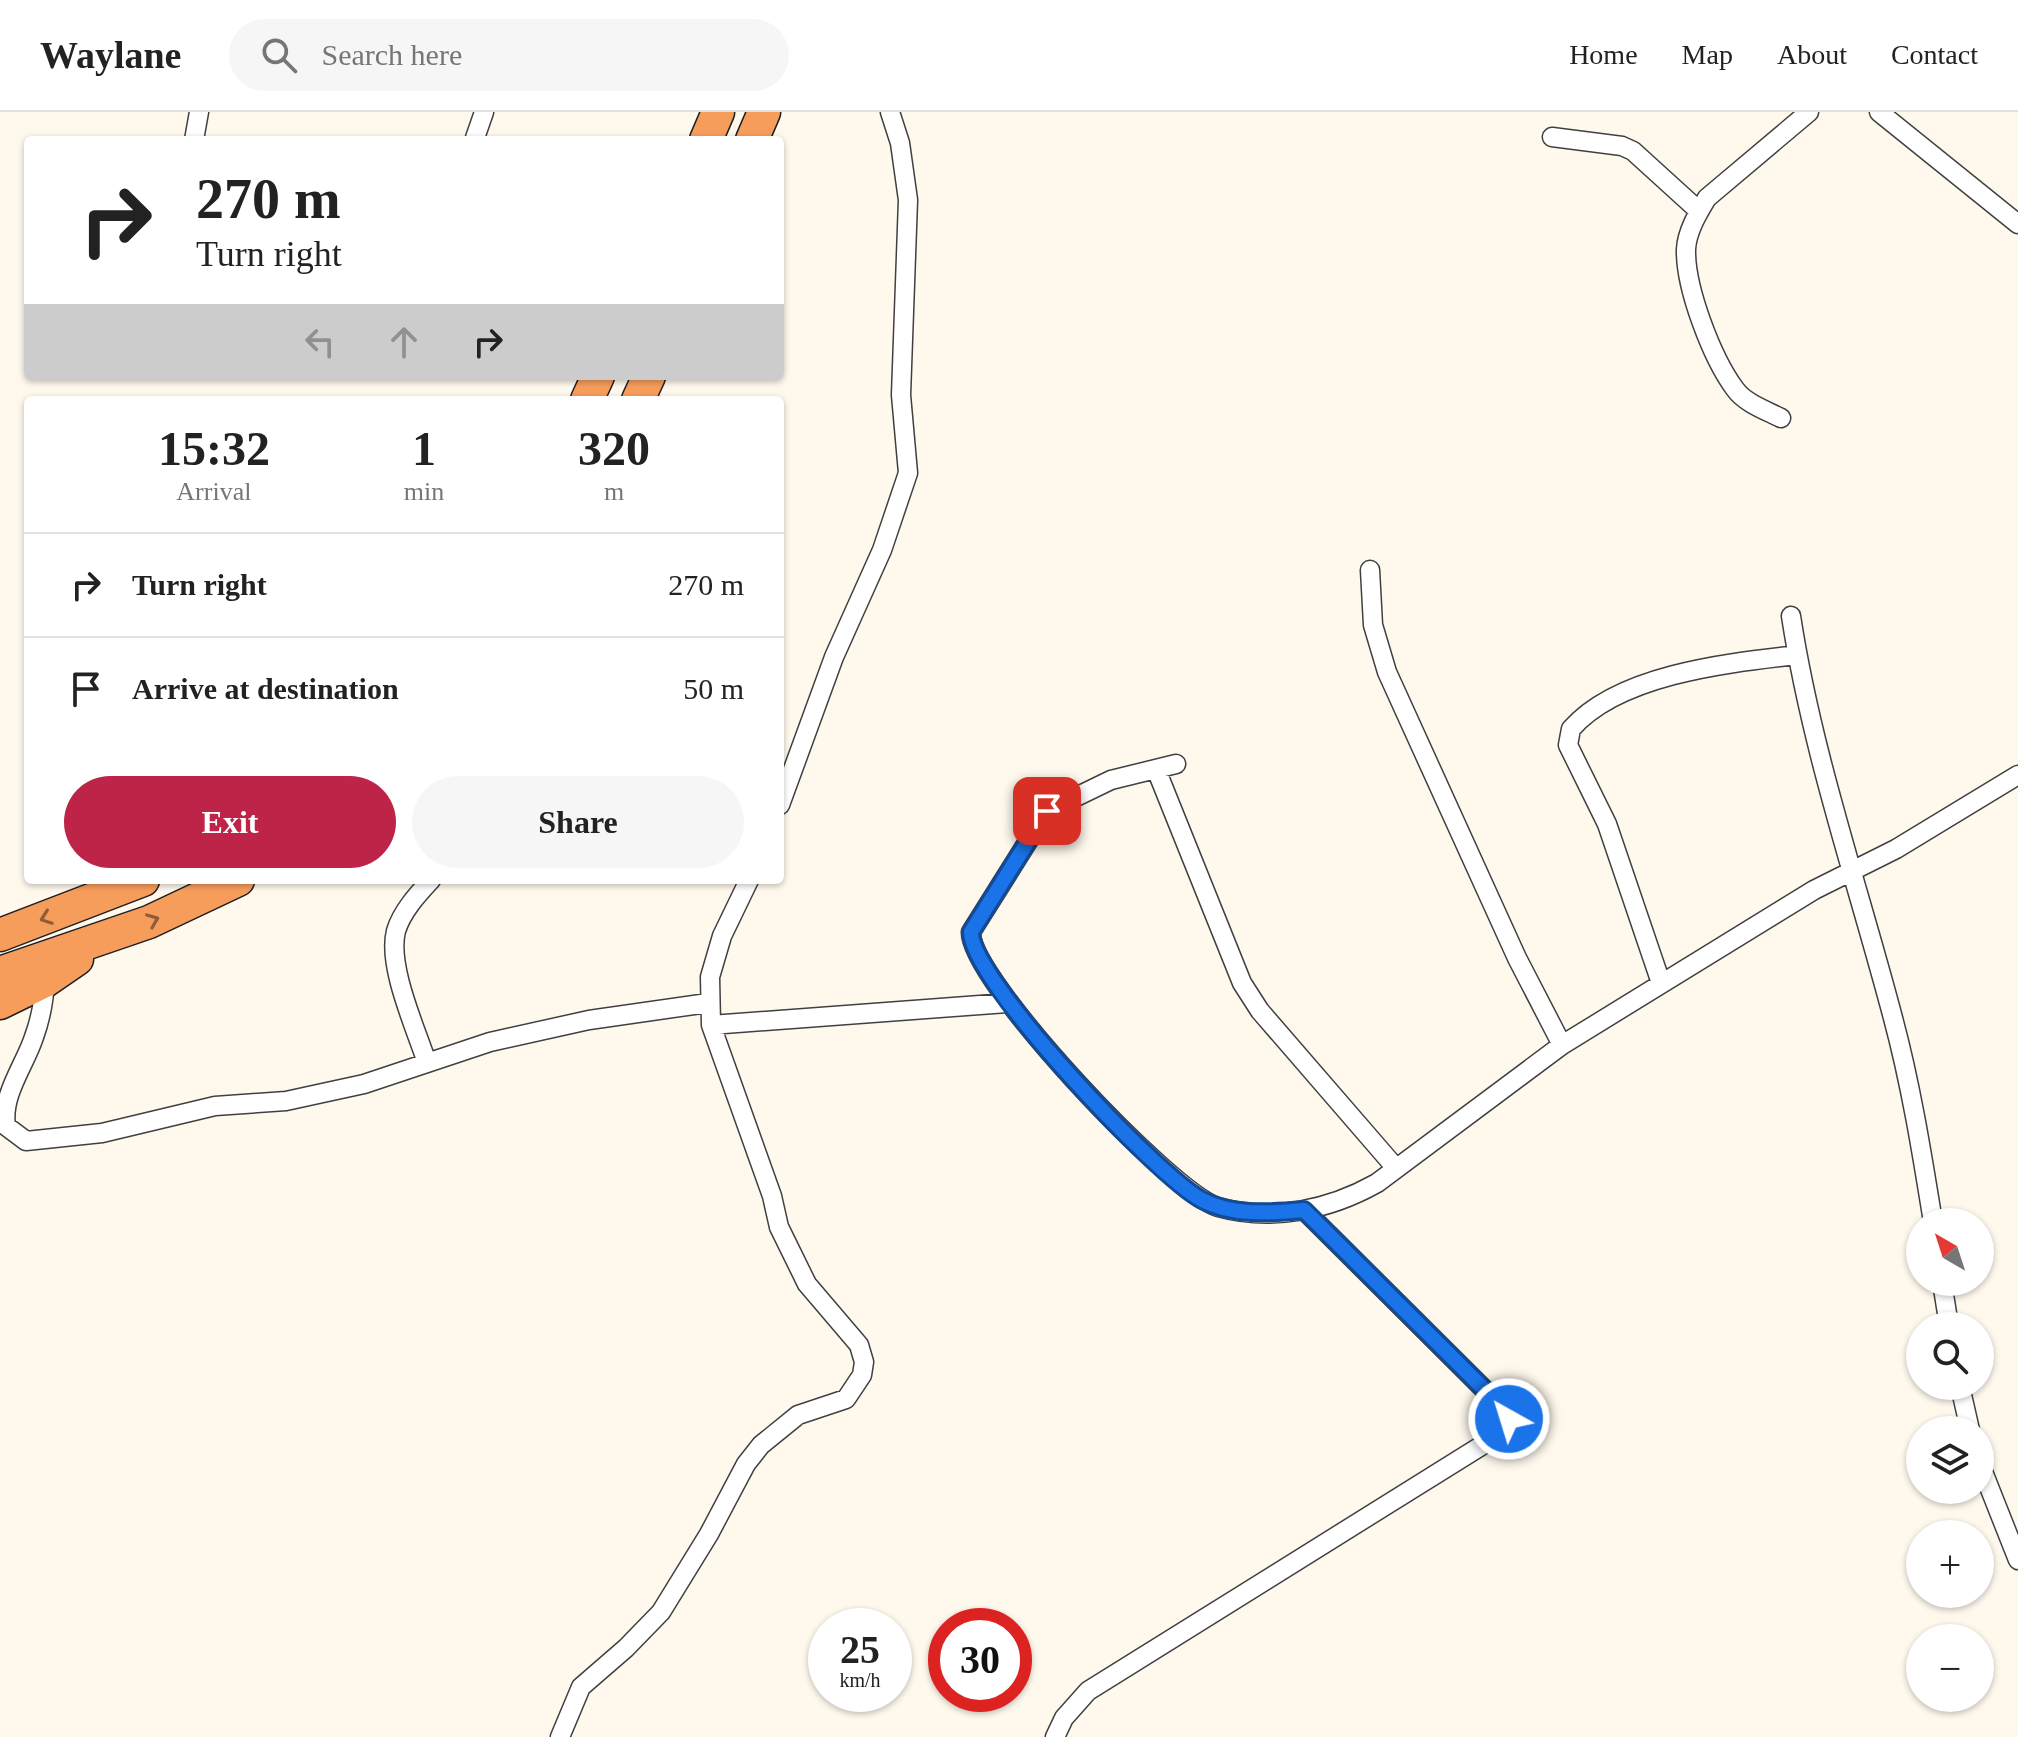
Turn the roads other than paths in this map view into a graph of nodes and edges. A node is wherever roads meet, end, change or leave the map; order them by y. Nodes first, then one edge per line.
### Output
1 (199, 112) edge
2 (484, 112) edge
3 (718, 112) edge
4 (764, 112) edge
5 (890, 112) edge
6 (1809, 112) edge
7 (1879, 112) edge
8 (195, 136) edge
9 (476, 136) edge
10 (708, 136) edge
11 (754, 136) edge
12 (1552, 137) dead end
13 (1699, 211) junction
14 (2018, 224) edge
15 (1781, 418) dead end
16 (1370, 570) dead end
17 (1791, 616) dead end
18 (1797, 655) junction
19 (1176, 764) dead end
20 (1156, 769) junction
21 (2018, 775) edge
22 (784, 794) edge
23 (1851, 873) junction
24 (133, 884) edge
25 (230, 884) edge
26 (427, 884) edge
27 (747, 884) edge
28 (114, 934) junction
29 (0, 935) edge
30 (0, 973) edge
31 (45, 981) junction
32 (1661, 983) junction
33 (0, 1003) edge
34 (708, 1003) junction
35 (1007, 1003) junction
36 (711, 1025) junction
37 (1562, 1045) junction
38 (427, 1063) junction
39 (1395, 1167) junction
40 (1930, 1208) edge
41 (1304, 1210) junction
42 (1993, 1504) edge
43 (2018, 1560) edge
44 (560, 1737) edge
45 (1055, 1737) edge

1 - 8 street
2 - 9 street
3 - 10 highway
4 - 11 highway
5 - 22 street
6 - 13 street
7 - 14 street
12 - 13 street
13 - 15 street
16 - 37 street
17 - 18 street
18 - 23 street
18 - 32 street
19 - 20 street
20 - 35 street
20 - 39 street
21 - 23 street
23 - 32 street
23 - 40 street
24 -> 29 highway
28 -> 25 highway
26 - 38 street
27 - 34 street
28 - 30 highway
28 - 31 highway
31 - 33 highway
31 - 38 street
32 - 37 street
34 - 36 street
34 - 38 street
35 - 36 street
35 - 41 street
36 - 44 street
37 - 39 street
39 - 41 street
41 - 45 street
42 - 43 street

